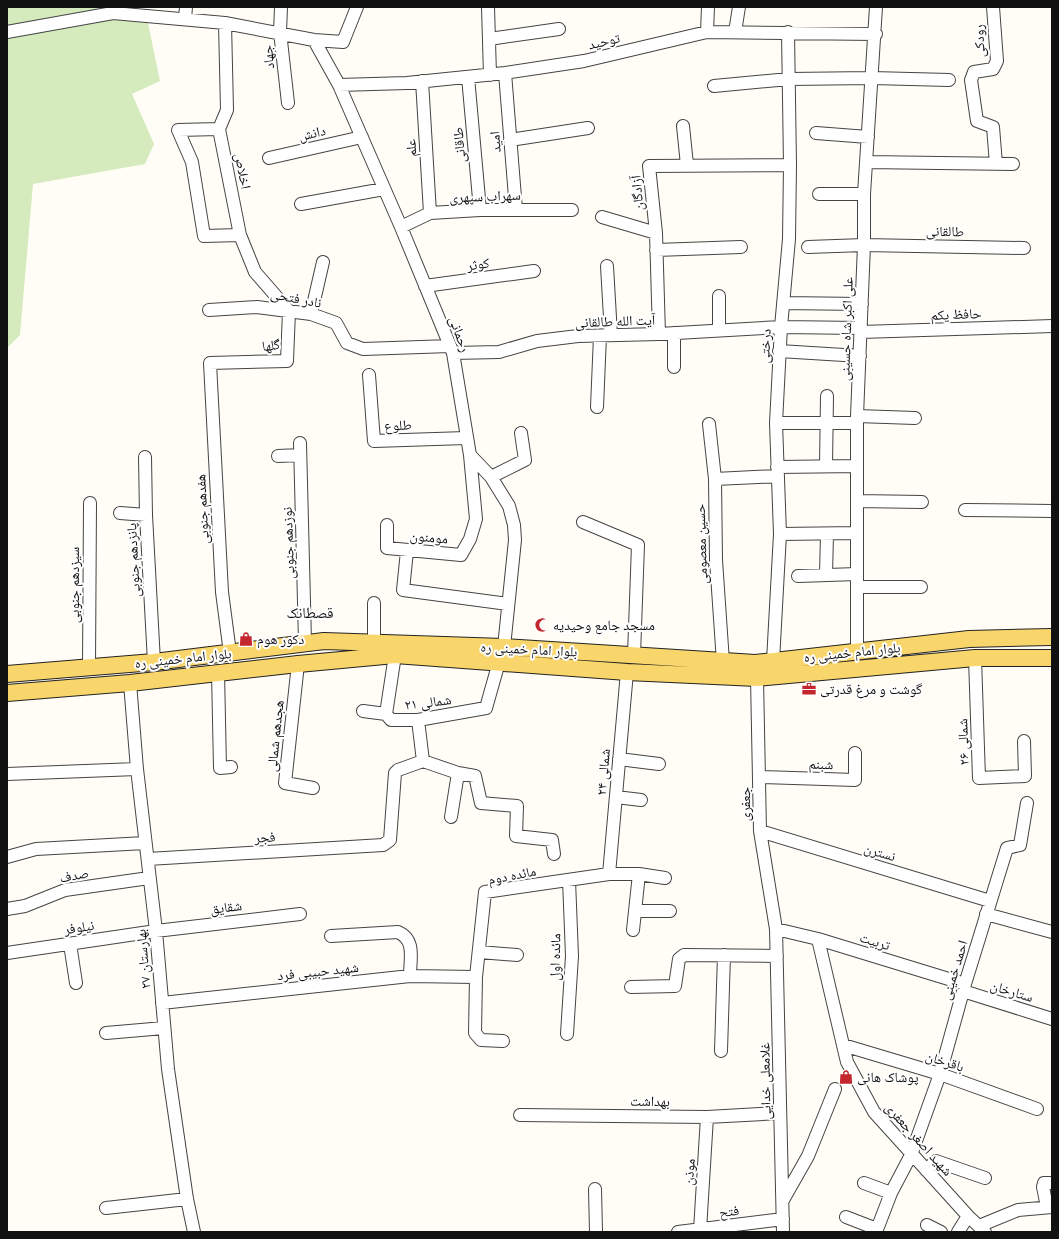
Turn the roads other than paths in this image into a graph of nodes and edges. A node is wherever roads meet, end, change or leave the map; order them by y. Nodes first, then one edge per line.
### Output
1 (281, 7) edge
2 (357, 7) edge
3 (488, 7) edge
4 (708, 7) edge
5 (739, 7) edge
6 (876, 7) edge
7 (992, 7) edge
8 (111, 10) edge
9 (186, 13) edge
10 (225, 23) junction
11 (559, 29) dead end
12 (7, 32) edge
13 (280, 32) junction
14 (707, 32) junction
15 (735, 32) junction
16 (788, 32) junction
17 (876, 34) junction
18 (489, 39) junction
19 (314, 40) junction
20 (505, 73) junction
21 (490, 75) junction
22 (468, 77) junction
23 (872, 78) junction
24 (788, 79) junction
25 (949, 80) dead end
26 (422, 81) junction
27 (339, 85) junction
28 (714, 86) dead end
29 (288, 103) dead end
30 (683, 126) dead end
31 (588, 128) dead end
32 (219, 130) junction
33 (816, 133) dead end
34 (362, 136) junction
35 (868, 137) junction
36 (510, 140) junction
37 (269, 158) dead end
38 (866, 162) junction
39 (996, 164) junction
40 (1013, 164) dead end
41 (687, 165) junction
42 (790, 165) junction
43 (384, 188) junction
44 (819, 194) dead end
45 (864, 194) junction
46 (301, 204) dead end
47 (480, 210) junction
48 (516, 210) junction
49 (572, 210) dead end
50 (430, 213) junction
51 (602, 217) dead end
52 (401, 227) junction
53 (656, 233) junction
54 (240, 235) junction
55 (864, 245) junction
56 (741, 247) dead end
57 (808, 247) dead end
58 (1024, 248) dead end
59 (656, 250) junction
60 (322, 262) dead end
61 (607, 266) dead end
62 (534, 271) dead end
63 (425, 286) junction
64 (719, 296) dead end
65 (783, 303) junction
66 (862, 304) junction
67 (209, 310) dead end
68 (289, 311) junction
69 (311, 314) junction
70 (1052, 326) edge
71 (781, 327) junction
72 (719, 330) junction
73 (861, 330) junction
74 (674, 332) junction
75 (659, 334) junction
76 (606, 335) junction
77 (451, 350) junction
78 (779, 351) junction
79 (860, 356) junction
80 (210, 363) joint
81 (674, 367) dead end
82 (369, 376) dead end
83 (827, 396) dead end
84 (597, 407) dead end
85 (915, 418) dead end
86 (857, 419) junction
87 (776, 423) junction
88 (826, 423) junction
89 (709, 424) dead end
90 (521, 433) dead end
91 (466, 438) junction
92 (300, 443) dead end
93 (470, 455) junction
94 (278, 456) dead end
95 (300, 456) junction
96 (146, 457) dead end
97 (826, 466) junction
98 (857, 466) junction
99 (777, 471) junction
100 (491, 477) junction
101 (715, 479) junction
102 (857, 500) junction
103 (90, 502) dead end
104 (922, 502) dead end
105 (965, 510) dead end
106 (1052, 511) edge
107 (120, 513) dead end
108 (146, 515) junction
109 (582, 522) dead end
110 (387, 525) dead end
111 (857, 533) junction
112 (780, 534) junction
113 (827, 534) junction
114 (407, 551) junction
115 (857, 574) junction
116 (826, 575) junction
117 (798, 576) dead end
118 (857, 587) junction
119 (921, 587) dead end
120 (374, 603) dead end
121 (508, 604) junction
122 (1052, 636) edge
123 (305, 642) junction
124 (374, 642) junction
125 (857, 652) junction
126 (230, 653) junction
127 (502, 654) junction
128 (634, 655) junction
129 (395, 656) junction
130 (975, 658) junction
131 (1052, 658) edge
132 (773, 661) junction
133 (154, 662) junction
134 (723, 662) junction
135 (298, 664) junction
136 (89, 667) junction
137 (218, 672) junction
138 (627, 672) junction
139 (7, 674) edge
140 (757, 678) junction
141 (130, 683) junction
142 (7, 693) edge
143 (363, 711) dead end
144 (386, 714) junction
145 (418, 720) junction
146 (1024, 741) dead end
147 (855, 753) dead end
148 (619, 759) junction
149 (423, 761) junction
150 (659, 764) dead end
151 (231, 767) dead end
152 (137, 769) junction
153 (458, 773) junction
154 (7, 774) edge
155 (760, 777) junction
156 (313, 788) dead end
157 (616, 797) junction
158 (641, 800) dead end
159 (1027, 803) dead end
160 (451, 817) dead end
161 (760, 831) junction
162 (145, 843) junction
163 (554, 854) dead end
164 (7, 857) edge
165 (148, 859) junction
166 (609, 874) junction
167 (639, 874) junction
168 (149, 878) junction
169 (665, 878) dead end
170 (570, 880) junction
171 (990, 901) junction
172 (7, 909) edge
173 (635, 911) junction
174 (670, 911) dead end
175 (300, 914) dead end
176 (986, 914) junction
177 (776, 929) junction
178 (633, 930) dead end
179 (156, 931) junction
180 (1052, 932) edge
181 (331, 936) dead end
182 (818, 939) junction
183 (70, 944) junction
184 (479, 952) junction
185 (7, 953) edge
186 (517, 955) dead end
187 (724, 955) junction
188 (777, 956) junction
189 (410, 976) junction
190 (476, 977) junction
191 (76, 983) dead end
192 (631, 987) dead end
193 (964, 987) junction
194 (162, 1003) junction
195 (1052, 1019) edge
196 (164, 1028) junction
197 (106, 1033) dead end
198 (567, 1034) dead end
199 (503, 1041) dead end
200 (843, 1045) junction
201 (721, 1051) dead end
202 (940, 1074) junction
203 (835, 1089) dead end
204 (1037, 1109) dead end
205 (780, 1113) junction
206 (520, 1115) dead end
207 (708, 1117) junction
208 (911, 1155) junction
209 (926, 1170) junction
210 (985, 1178) dead end
211 (864, 1183) dead end
212 (1052, 1183) edge
213 (596, 1189) dead end
214 (891, 1193) junction
215 (187, 1199) junction
216 (782, 1201) junction
217 (1050, 1207) edge
218 (106, 1208) dead end
219 (968, 1216) junction
220 (846, 1217) dead end
221 (783, 1219) junction
222 (927, 1225) dead end
223 (982, 1229) edge
224 (700, 1230) junction
225 (876, 1231) edge
226 (194, 1232) edge
227 (596, 1232) edge
228 (684, 1232) edge
229 (783, 1232) edge
230 (941, 1232) edge
231 (958, 1232) edge

1 - 13 street, جهاد
2 - 19 street
3 - 18 street
4 - 14 street
5 - 15 street
6 - 17 street, علی اکبر شاه حسینی
7 - 39 street, رودکی
8 - 9 street
8 - 12 street
9 - 10 street
10 - 13 street
10 - 32 street
11 - 18 street
13 - 19 street
13 - 29 street, جهاد
14 - 15 street, توحید
14 - 20 street, توحید
15 - 16 street, توحید
16 - 17 street, توحید
16 - 24 street, درختی
17 - 23 street, علی اکبر شاه حسینی
18 - 21 street
19 - 27 street, رحمانی
20 - 21 street, توحید
20 - 36 street, امید
21 - 22 street, توحید
22 - 26 street, توحید
22 - 47 street, طاقانی
23 - 24 street
23 - 25 street
23 - 35 street, علی اکبر شاه حسینی
24 - 28 street
24 - 42 street, درختی
26 - 27 street, توحید
26 - 50 street, علم
27 - 34 street, رحمانی
30 - 41 street
31 - 36 street
32 - 54 street, اخلاص
32 - 54 street
33 - 35 street
34 - 37 street, دانش
34 - 43 street, رحمانی
35 - 38 street, علی اکبر شاه حسینی
36 - 48 street, امید
38 - 39 street
38 - 45 street, علی اکبر شاه حسینی
39 - 40 street
41 - 42 street, آزادگان
41 - 53 street, آزادگان
42 - 65 street, درختی
43 - 46 street
43 - 52 street, رحمانی
44 - 45 street
45 - 55 street, علی اکبر شاه حسینی
47 - 48 street, سهراب سپهری
47 - 50 street, سهراب سپهری
48 - 49 street, سهراب سپهری
50 - 52 street, سهراب سپهری
51 - 53 street
52 - 63 street, رحمانی
53 - 59 street, آزادگان
54 - 68 street, اخلاص
55 - 57 street, طالقانی
55 - 58 street, طالقانی
55 - 66 street, علی اکبر شاه حسینی
56 - 59 street
59 - 75 street, آزادگان
60 - 69 street
61 - 76 street
62 - 63 street, کوثر
63 - 77 street, رحمانی
64 - 72 street
65 - 66 street
65 - 71 street, درختی
66 - 73 street, علی اکبر شاه حسینی
67 - 68 street, نادر فتحی
68 - 69 street, نادر فتحی
68 - 80 street, گلها
69 - 77 street, نادر فتحی
70 - 73 street, حافظ یکم
71 - 72 street, آیت الله طالقانی
71 - 73 street, حافظ یکم
71 - 78 street, درختی
72 - 74 street, آیت الله طالقانی
73 - 79 street, علی اکبر شاه حسینی
74 - 75 street, آیت الله طالقانی
74 - 81 street
75 - 76 street, آیت الله طالقانی
76 - 77 street, آیت الله طالقانی
76 - 84 street
77 - 91 street, رحمانی
78 - 79 street
78 - 87 street, درختی
79 - 86 street, علی اکبر شاه حسینی
80 - 126 street, هفدهم جنوبی
82 - 91 street, طلوع
83 - 88 street
85 - 86 street
86 - 88 street
86 - 98 street, علی اکبر شاه حسینی
87 - 88 street
87 - 99 street, درختی
88 - 97 street
89 - 101 street, حسین معصومی
90 - 100 street
91 - 93 street, رحمانی
92 - 95 street, نوزدهم جنوبی
93 - 100 street
93 - 114 street, مومنون
94 - 95 street
95 - 123 street, نوزدهم جنوبی
96 - 108 street, پانزدهم جنوبی
97 - 98 street
97 - 99 street
98 - 102 street, علی اکبر شاه حسینی
99 - 101 street
99 - 112 street, درختی
100 - 121 street
101 - 134 street, حسین معصومی
102 - 104 street
102 - 111 street, علی اکبر شاه حسینی
103 - 136 street, سیزدهم جنوبی
105 - 106 street
107 - 108 street
108 - 133 street, پانزدهم جنوبی
109 - 128 street
110 - 114 street, مومنون
111 - 113 street
111 - 115 street, علی اکبر شاه حسینی
112 - 113 street
112 - 132 street, درختی
113 - 116 street
114 - 121 street
115 - 116 street
115 - 118 street, علی اکبر شاه حسینی
116 - 117 street
118 - 119 street
118 - 125 street, علی اکبر شاه حسینی
120 - 124 street
121 - 127 street
122 - 125 main road, بلوار امام خمینی ره
123 - 124 main road, بلوار امام خمینی ره
123 - 126 main road, بلوار امام خمینی ره
124 - 127 main road, بلوار امام خمینی ره
125 - 132 main road, بلوار امام خمینی ره
126 - 133 main road, بلوار امام خمینی ره
127 - 128 main road, بلوار امام خمینی ره
127 - 129 main road, بلوار امام خمینی ره
127 - 138 main road, بلوار امام خمینی ره
127 - 145 street, ۲۱ شمالی
128 - 134 main road, بلوار امام خمینی ره
129 - 135 main road, بلوار امام خمینی ره
129 - 144 street, ۲۱ شمالی
130 - 131 main road, بلوار امام خمینی ره
130 - 140 main road, بلوار امام خمینی ره
130 - 146 street, ۲۶ شمالی
132 - 134 main road, بلوار امام خمینی ره
133 - 136 main road, بلوار امام خمینی ره
135 - 137 main road, بلوار امام خمینی ره
135 - 156 street, هجدهم شمالی
136 - 139 main road, بلوار امام خمینی ره
137 - 141 main road, بلوار امام خمینی ره
137 - 151 street
138 - 140 main road, بلوار امام خمینی ره
138 - 148 street, ۲۴ شمالی
140 - 155 street, جعفری
141 - 142 main road, بلوار امام خمینی ره
141 - 152 street, بهارستان ۲۷
143 - 144 street
144 - 145 street, ۲۱ شمالی
145 - 149 street
147 - 155 street, شبنم
148 - 150 street
148 - 157 street, ۲۴ شمالی
149 - 153 street
149 - 165 street, فجر
152 - 154 street
152 - 162 street, بهارستان ۲۷
153 - 160 street
153 - 163 street
155 - 161 street, جعفری
157 - 158 street
157 - 166 street, ۲۴ شمالی
159 - 171 street, احمد خمینی
161 - 171 street, نسترن
161 - 177 street, جعفری
162 - 164 street
162 - 165 street, بهارستان ۲۷
165 - 168 street, بهارستان ۲۷
166 - 167 street, مائده دوم
166 - 170 street, مائده دوم
167 - 169 street, مائده دوم
167 - 173 street
168 - 172 street, صدف
168 - 179 street, بهارستان ۲۷
170 - 184 street, مائده دوم
170 - 198 street, مائده اول
171 - 176 street, احمد خمینی
173 - 174 street
173 - 178 street
175 - 179 street, شقایق
176 - 180 street
176 - 193 street, احمد خمینی
177 - 182 street, تربیت
177 - 188 street, غلامعلی خدایی
179 - 183 street, نیلوفر
179 - 194 street, بهارستان ۲۷
181 - 189 street
182 - 193 street, تربیت
182 - 200 street, شهید اصغر جعفری
183 - 185 street, نیلوفر
183 - 191 street
184 - 186 street
184 - 190 street, مائده دوم
187 - 188 street
187 - 192 street
187 - 201 street
188 - 205 street, غلامعلی خدایی
189 - 190 street, شهید حبیبی فرد
189 - 194 street, شهید حبیبی فرد
190 - 199 street, مائده دوم
193 - 195 street, ستارخان
193 - 202 street, احمد خمینی
194 - 196 street, بهارستان ۲۷
196 - 197 street
196 - 215 street, بهارستان ۲۷
200 - 202 street, باقرخان
200 - 208 street, شهید اصغر جعفری
202 - 204 street, باقرخان
202 - 208 street, احمد خمینی
203 - 216 street
205 - 207 street, بهداشت
205 - 216 street, غلامعلی خدایی
206 - 207 street, بهداشت
207 - 224 street, موذن
208 - 209 street, شهید اصغر جعفری
208 - 214 street, احمد خمینی
209 - 210 street
209 - 219 street, شهید اصغر جعفری
211 - 214 street
212 - 217 street
213 - 227 street
214 - 225 street, احمد خمینی
215 - 218 street
215 - 226 street, بهارستان ۲۷
216 - 221 street, غلامعلی خدایی
217 - 223 street
219 - 223 street, شهید اصغر جعفری
219 - 231 street
220 - 225 street
221 - 224 street, فتح
221 - 229 street, غلامعلی خدایی
222 - 230 street
224 - 228 street, فتح

